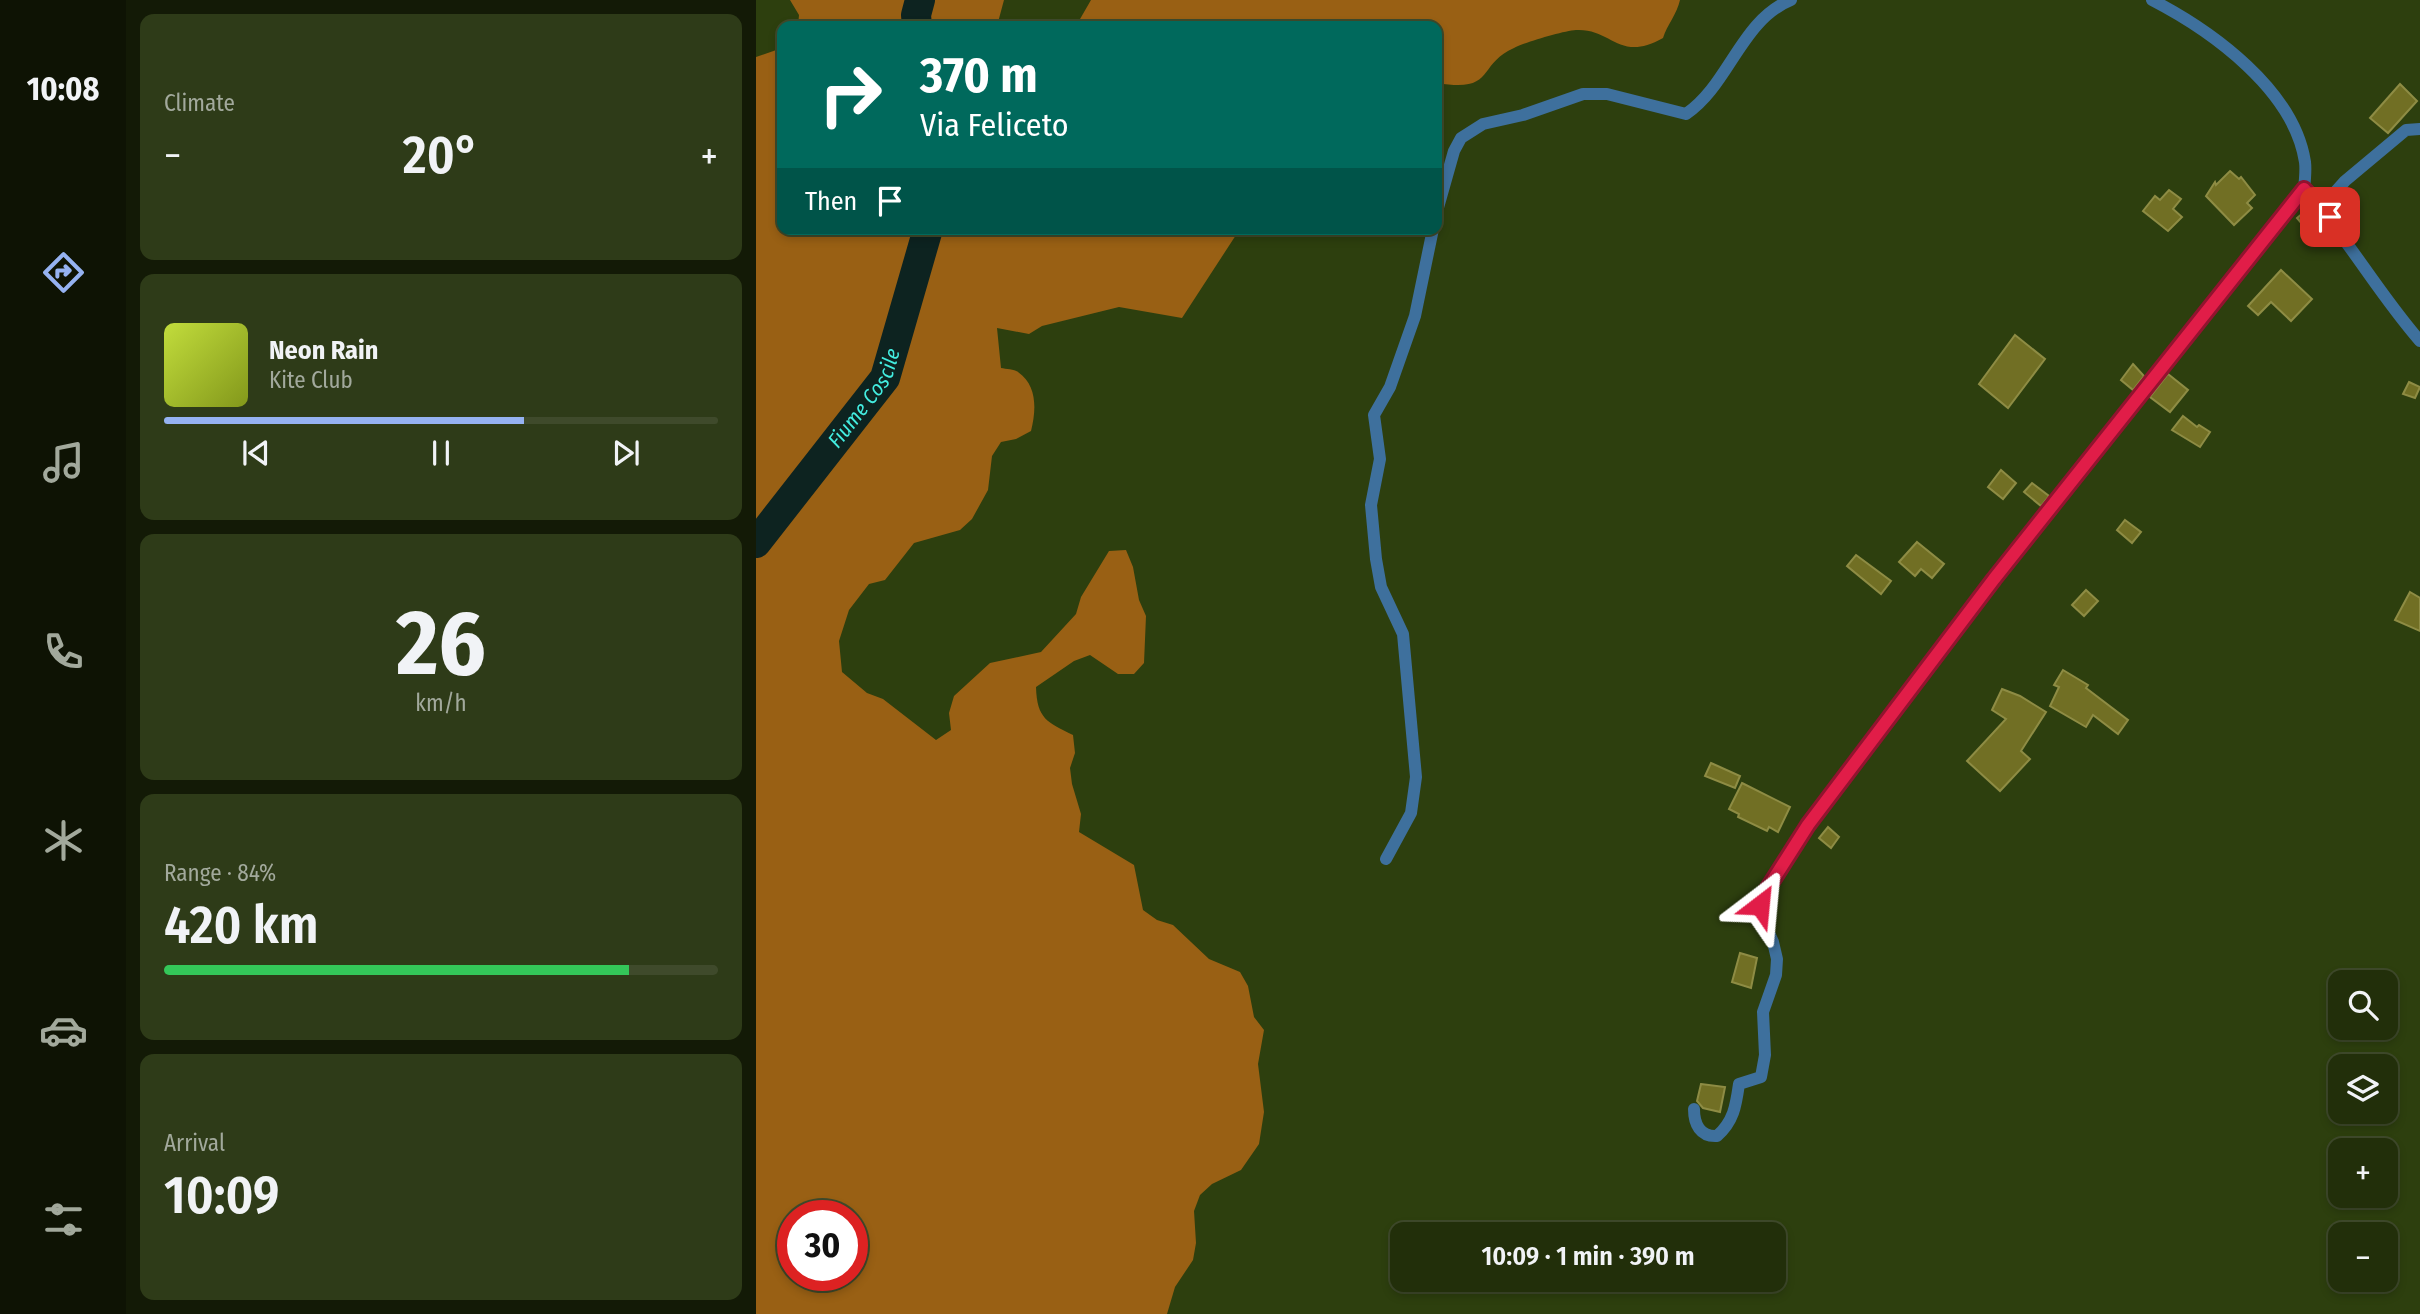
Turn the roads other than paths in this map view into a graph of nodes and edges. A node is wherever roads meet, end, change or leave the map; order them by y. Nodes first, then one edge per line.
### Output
1 (1791, 0) edge
2 (2152, 0) edge
3 (2420, 129) edge
4 (2304, 189) junction
5 (1442, 193) edge
6 (2321, 208) junction
7 (1432, 235) edge
8 (2420, 341) edge
9 (1385, 859) dead end
10 (1693, 1109) dead end

1 - 5 street
2 - 4 street
3 - 6 street
4 - 6 street
4 - 10 street
6 - 8 street
7 - 9 street

